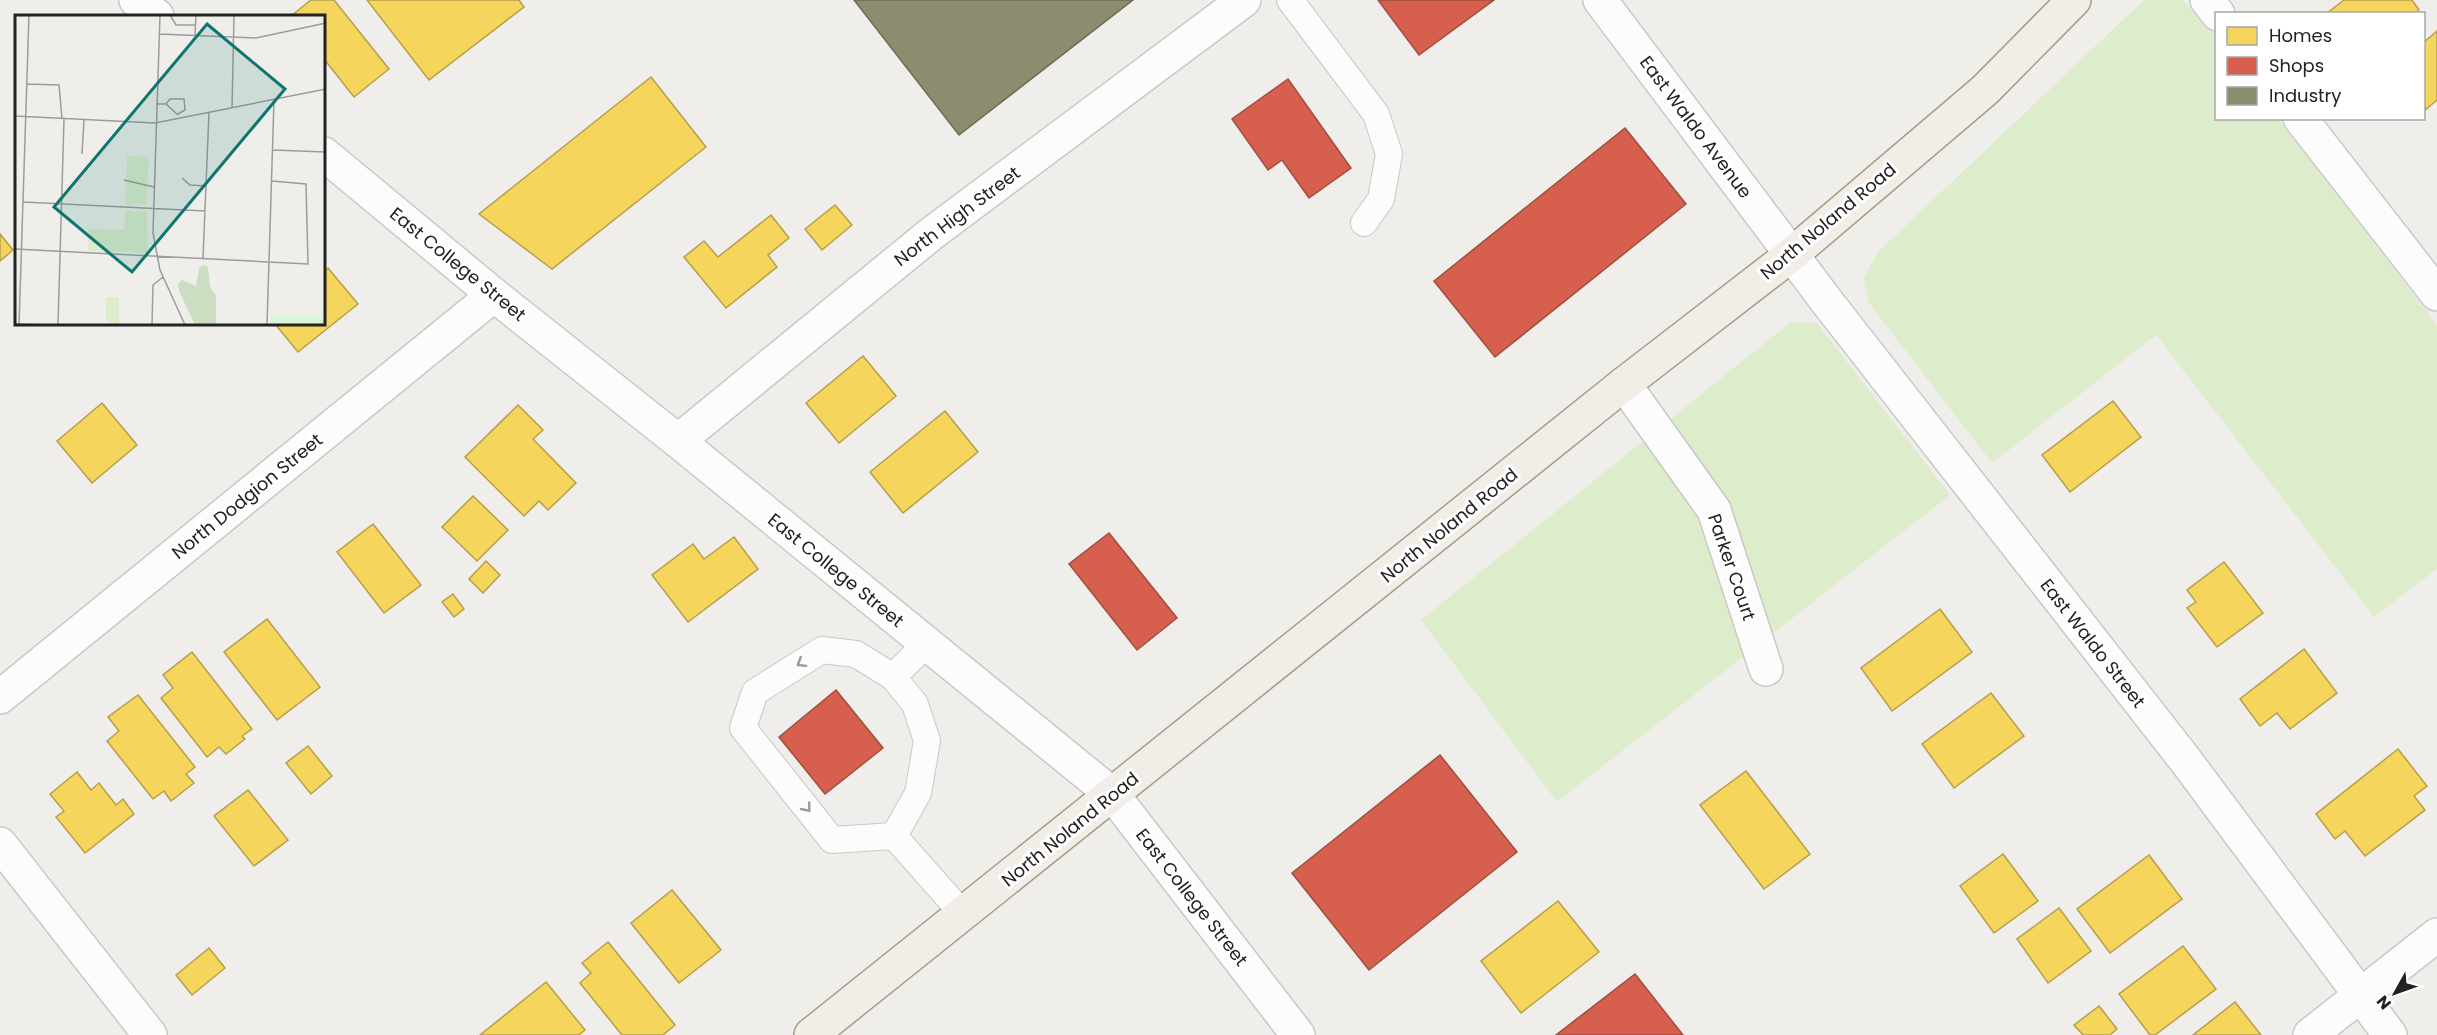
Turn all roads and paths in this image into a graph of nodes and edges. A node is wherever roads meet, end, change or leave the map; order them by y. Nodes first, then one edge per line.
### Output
1 (1244, 0) edge
2 (1290, 0) edge
3 (1600, 0) edge
4 (2074, 0) edge
5 (2207, 0) edge
6 (2216, 12) edge
7 (2302, 120) edge
8 (326, 156) edge
9 (1364, 223) dead end
10 (1791, 255) junction
11 (2437, 294) edge
12 (494, 295) junction
13 (1624, 384) junction
14 (678, 441) junction
15 (927, 643) junction
16 (1766, 669) dead end
17 (893, 677) junction
18 (0, 697) edge
19 (1113, 795) junction
20 (894, 836) junction
21 (0, 844) edge
22 (963, 914) junction
23 (2437, 935) edge
24 (2360, 996) junction
25 (150, 1035) edge
26 (811, 1035) edge
27 (1298, 1035) edge
28 (2310, 1035) edge
29 (2390, 1035) edge

1 - 14 street, North High Street
2 - 9 lane
3 - 10 street, East Waldo Avenue
4 - 10 main road, North Noland Road
5 - 6 street
7 - 11 street
8 - 12 street, East College Street
10 - 13 main road, North Noland Road
10 - 24 street, East Waldo Street
12 - 14 street, East College Street
12 - 18 street, North Dodgion Street
13 - 16 street, Parker Court
13 - 19 main road, North Noland Road
14 - 15 street, East College Street
15 - 17 lane
15 - 19 street, East College Street
17 - 20 lane
17 -> 20 lane
19 - 22 main road, North Noland Road
19 - 27 street, East College Street
20 - 22 lane
21 - 25 street
22 - 26 main road, North Noland Road
23 - 24 street
24 - 28 street
24 - 29 street, East Waldo Street

